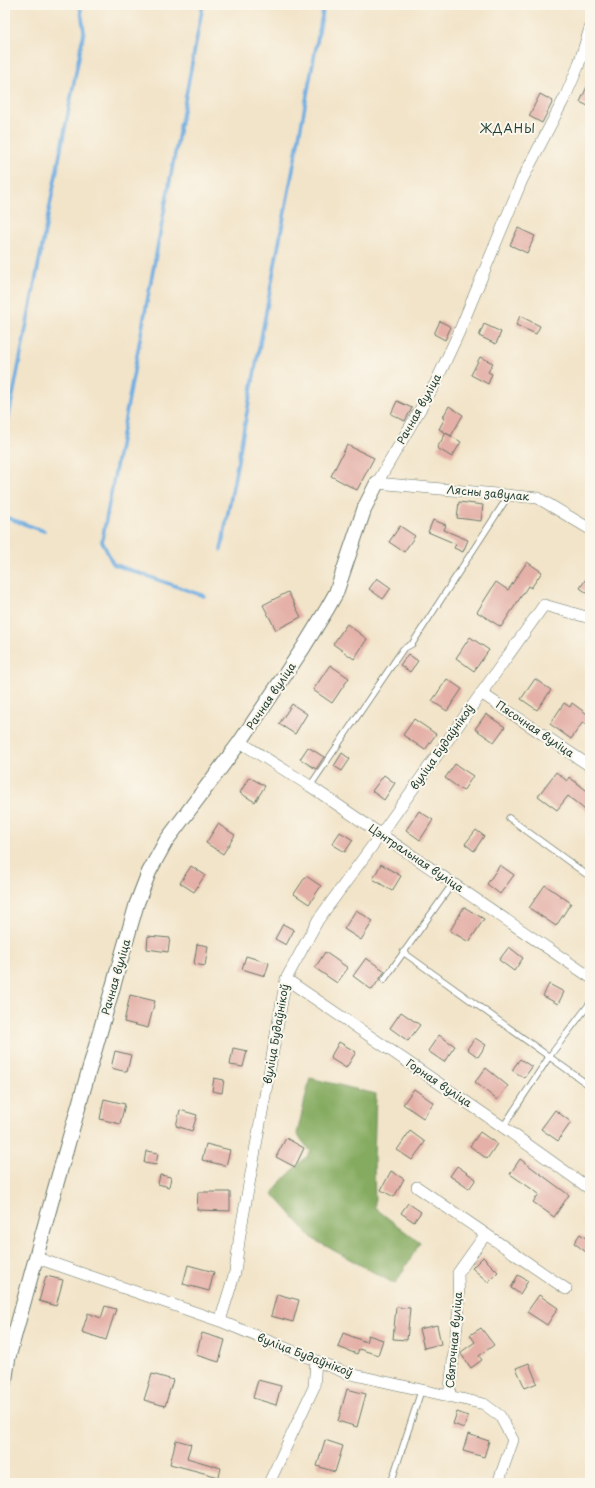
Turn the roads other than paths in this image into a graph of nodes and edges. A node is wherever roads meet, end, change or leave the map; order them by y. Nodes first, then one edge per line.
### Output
1 (590, 28) edge
2 (377, 483) junction
3 (509, 495) junction
4 (590, 529) edge
5 (590, 618) edge
6 (481, 693) junction
7 (240, 742) junction
8 (590, 766) edge
9 (310, 786) junction
10 (509, 818) dead end
11 (381, 834) junction
12 (590, 877) edge
13 (453, 882) junction
14 (403, 952) junction
15 (590, 977) edge
16 (286, 979) junction
17 (384, 980) dead end
18 (590, 1003) edge
19 (549, 1057) junction
20 (590, 1086) edge
21 (503, 1127) junction
22 (417, 1187) dead end
23 (590, 1189) edge
24 (485, 1235) junction
25 (37, 1258) junction
26 (566, 1289) dead end
27 (220, 1321) junction
28 (316, 1361) junction
29 (5, 1380) edge
30 (421, 1391) junction
31 (449, 1397) junction
32 (269, 1483) edge
33 (391, 1483) edge
34 (498, 1483) edge

1 - 2 street, Рачная вуліца
2 - 3 street, Лясны завулак
2 - 7 street, Рачная вуліца
3 - 4 street, Лясны завулак
3 - 9 lane
5 - 6 street, вуліца Будаўнікоў
6 - 8 street, Пясочная вуліца
6 - 11 street, вуліца Будаўнікоў
7 - 9 street, Цэнтральная вуліца
7 - 25 street, Рачная вуліца
9 - 11 street, Цэнтральная вуліца
10 - 12 lane
11 - 13 street, Цэнтральная вуліца
11 - 16 street, вуліца Будаўнікоў
13 - 14 lane
13 - 15 street, Цэнтральная вуліца
14 - 17 lane
14 - 19 lane
16 - 21 street, Горная вуліца
16 - 27 street, вуліца Будаўнікоў
18 - 19 lane
19 - 20 lane
19 - 21 lane
21 - 23 street, Горная вуліца
22 - 24 street
24 - 26 street
24 - 31 street, Святочная вуліца
25 - 27 street
25 - 29 street, Рачная вуліца
27 - 28 street, вуліца Будаўнікоў
28 - 30 street, вуліца Будаўнікоў
28 - 32 street
30 - 31 street, вуліца Будаўнікоў
30 - 33 lane
31 - 34 street, Святочная вуліца

